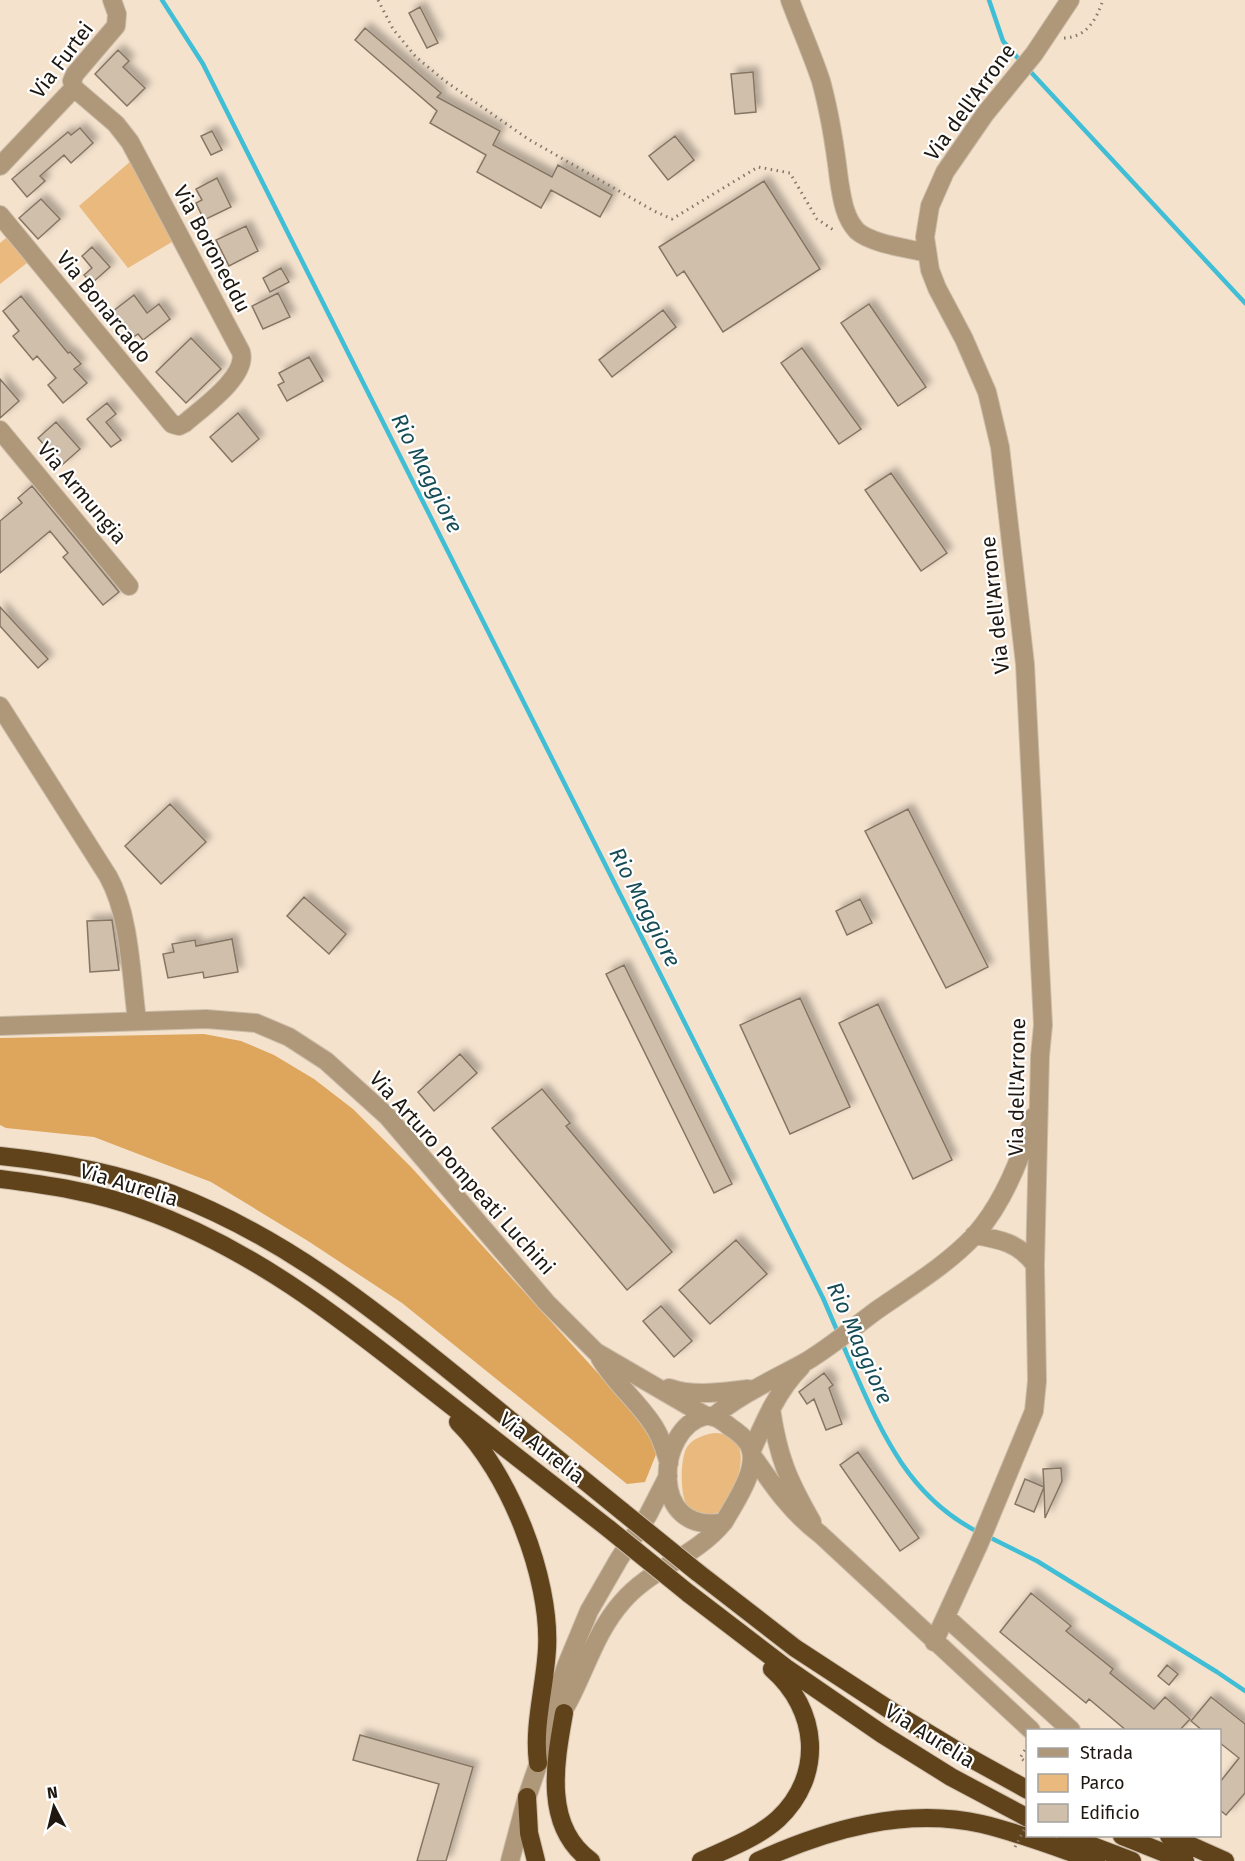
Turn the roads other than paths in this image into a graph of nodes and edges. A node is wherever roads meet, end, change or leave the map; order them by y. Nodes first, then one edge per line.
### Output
1 (112, 0) edge
2 (790, 0) edge
3 (1070, 0) edge
4 (74, 88) junction
5 (0, 166) edge
6 (0, 215) edge
7 (927, 252) junction
8 (175, 426) joint
9 (0, 430) edge
10 (129, 586) dead end
11 (0, 706) edge
12 (137, 1020) junction
13 (0, 1026) edge
14 (1040, 1056) junction
15 (0, 1156) edge
16 (0, 1179) edge
17 (974, 1235) junction
18 (1035, 1265) junction
19 (597, 1352) junction
20 (385, 1354) junction
21 (812, 1357) junction
22 (639, 1377) junction
23 (756, 1388) junction
24 (771, 1409) junction
25 (710, 1416) junction
26 (753, 1454) junction
27 (668, 1469) junction
28 (724, 1522) junction
29 (820, 1534) junction
30 (710, 1610) junction
31 (946, 1617) junction
32 (934, 1642) junction
33 (564, 1713) junction
34 (1029, 1729) edge
35 (1069, 1729) edge
36 (550, 1730) junction
37 (538, 1763) junction
38 (1026, 1789) edge
39 (527, 1797) junction
40 (1026, 1819) edge
41 (1068, 1837) edge
42 (1125, 1837) edge
43 (1171, 1837) edge
44 (510, 1861) edge
45 (537, 1861) edge
46 (591, 1861) edge
47 (701, 1861) edge
48 (758, 1861) edge
49 (1096, 1861) edge
50 (1132, 1861) edge
51 (1185, 1861) edge
52 (1224, 1861) edge

1 - 4 street, Via Furtei
2 - 7 street
3 - 7 street, Via dell'Arrone
4 - 5 street, Via Furtei
4 - 8 street, Via Boroneddu
6 - 8 street, Via Bonarcado
7 - 14 street, Via dell'Arrone
9 - 10 street, Via Armungia
11 - 12 street
12 - 13 street, Via Arturo Pompeati Luchini
12 - 19 street, Via Arturo Pompeati Luchini
14 - 17 street
14 - 18 street, Via dell'Arrone
15 - 38 highway, Via Aurelia, bridge
16 - 20 highway, Via Aurelia
17 - 18 street
17 - 21 street
18 - 31 street, Via dell'Arrone
19 - 22 street, Via Arturo Pompeati Luchini
19 - 27 street, Via Arturo Pompeati Luchini
20 - 30 highway, Via Aurelia, bridge
20 - 37 highway
21 - 23 street
21 - 24 street
22 - 23 street, Via Arturo Pompeati Luchini
22 - 25 street, Via Arturo Pompeati Luchini
23 - 25 street
24 - 26 street
24 - 29 street
25 - 26 street
25 - 27 street
26 - 28 street
26 - 29 street
27 - 28 street
27 - 36 street
28 - 33 street
29 - 32 street
30 - 40 highway, Via Aurelia
30 - 47 highway
31 - 32 street, Via dell'Arrone
31 - 35 street
32 - 34 street
33 - 36 street
33 - 46 highway
36 - 37 street
37 - 39 street
39 - 44 street
39 - 45 highway
41 - 50 highway
42 - 51 highway
43 - 52 highway
48 - 49 highway

